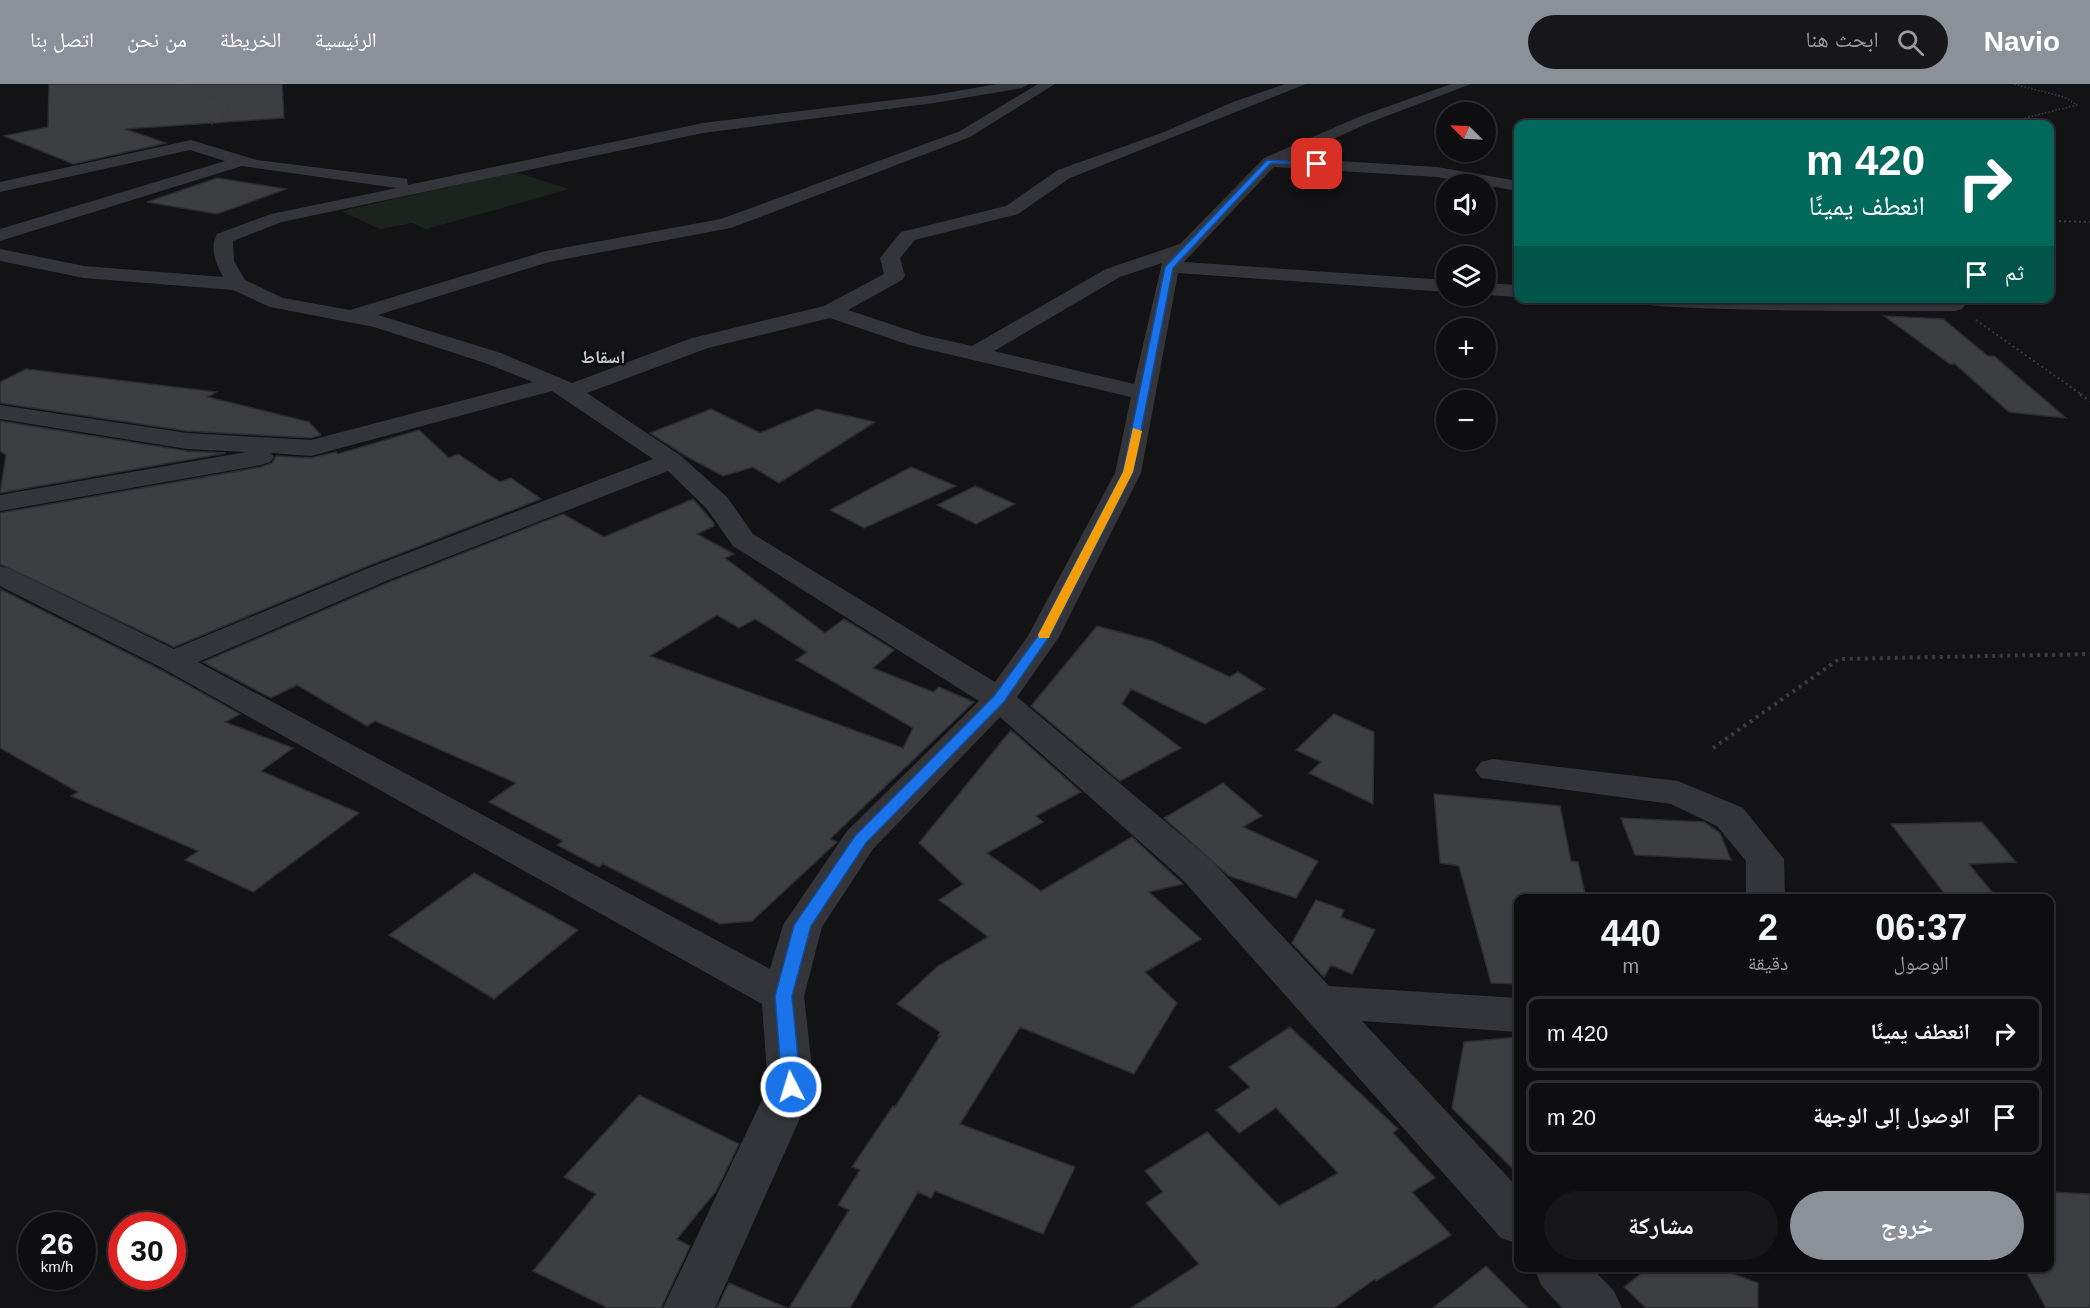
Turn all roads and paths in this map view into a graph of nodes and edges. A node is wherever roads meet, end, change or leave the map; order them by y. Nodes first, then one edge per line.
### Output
1 (180, 84) edge
2 (1022, 84) edge
3 (1048, 84) edge
4 (1299, 84) edge
5 (1464, 84) edge
6 (2013, 84) edge
7 (2017, 120) edge
8 (191, 145) junction
9 (241, 161) junction
10 (1270, 161) junction
11 (1514, 185) edge
12 (428, 186) junction
13 (0, 187) edge
14 (2054, 221) edge
15 (2090, 222) edge
16 (0, 235) edge
17 (1188, 248) junction
18 (0, 255) edge
19 (1169, 267) junction
20 (237, 284) junction
21 (1436, 285) edge
22 (1496, 290) edge
23 (1514, 291) edge
24 (1766, 303) edge
25 (1955, 305) joint
26 (831, 311) junction
27 (350, 316) junction
28 (974, 354) junction
29 (563, 387) junction
30 (1144, 393) junction
31 (2090, 401) edge
32 (0, 412) edge
33 (311, 448) junction
34 (672, 461) junction
35 (0, 502) edge
36 (0, 575) edge
37 (2090, 654) edge
38 (173, 661) junction
39 (999, 699) junction
40 (1713, 748) dead end
41 (1493, 770) dead end
42 (1765, 894) edge
43 (783, 996) junction
44 (1317, 1002) junction
45 (1514, 1015) edge
46 (1514, 1218) edge
47 (1563, 1272) edge
48 (689, 1308) edge
49 (1596, 1308) edge

1 - 8 path
2 - 12 street
3 - 27 street
4 - 26 street
5 - 10 street
6 - 7 path
8 - 9 street
8 - 13 street
9 - 12 street
9 - 16 street
10 - 11 street
10 - 17 street
12 - 20 street
14 - 15 path
17 - 19 street
17 - 28 street
18 - 20 street
19 - 21 street
19 - 30 street
20 - 27 street
22 - 23 street
24 - 25 street
25 - 31 path
26 - 28 street
26 - 29 street
27 - 29 street
28 - 30 street
29 - 33 street
29 - 34 street
30 - 39 street
32 - 33 street
33 - 35 street
34 - 38 street
34 - 39 street
36 - 38 street
37 - 40 path
38 - 43 street
39 - 43 street
39 - 44 street
41 - 42 street
43 - 48 street
44 - 45 street
44 - 46 street
47 - 49 street

